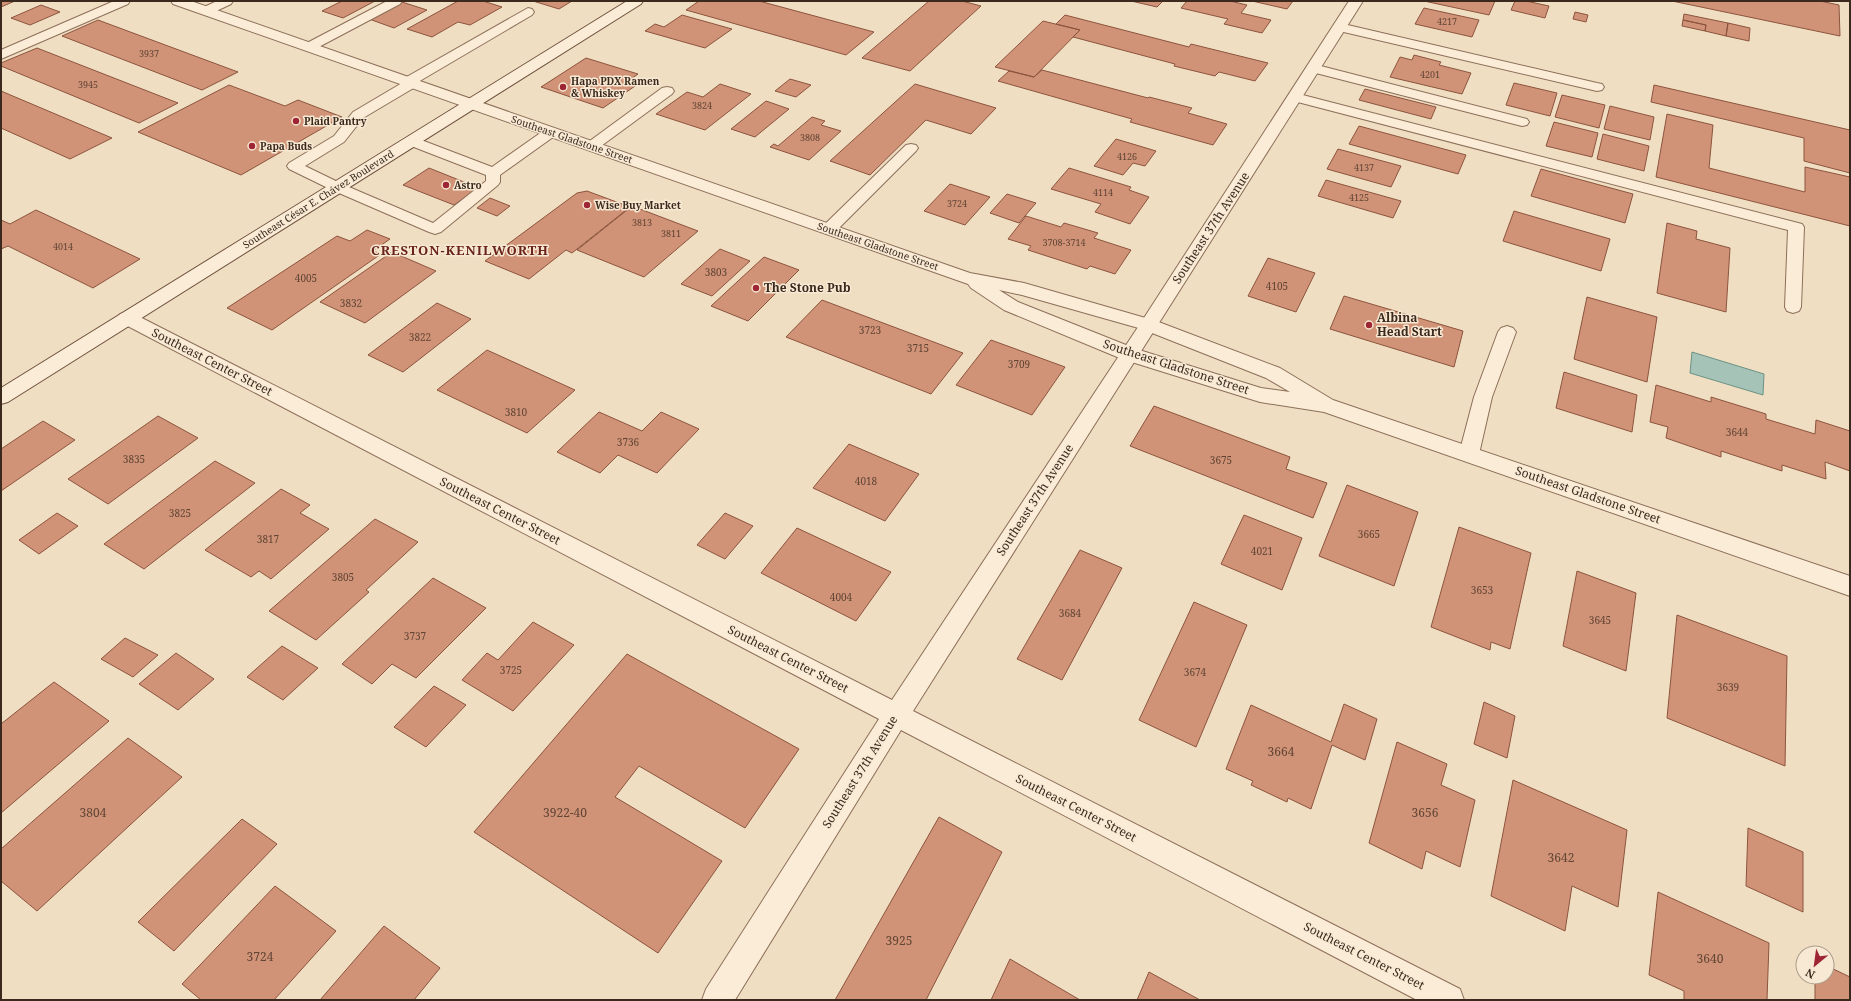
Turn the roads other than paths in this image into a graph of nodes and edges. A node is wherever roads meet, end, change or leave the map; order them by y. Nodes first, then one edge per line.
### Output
1 (124, 1) edge
2 (178, 1) edge
3 (227, 1) edge
4 (396, 1) edge
5 (636, 1) edge
6 (1356, 1) edge
7 (206, 11) junction
8 (528, 12) dead end
9 (1339, 27) junction
10 (309, 47) junction
11 (1, 55) edge
12 (1313, 68) junction
13 (410, 82) junction
14 (1597, 87) dead end
15 (668, 91) dead end
16 (1295, 97) junction
17 (472, 104) junction
18 (1522, 122) dead end
19 (551, 132) junction
20 (411, 141) junction
21 (592, 146) junction
22 (911, 148) dead end
23 (493, 173) junction
24 (337, 187) junction
25 (829, 229) junction
26 (967, 278) junction
27 (1793, 308) dead end
28 (127, 318) junction
29 (1149, 325) junction
30 (1507, 332) dead end
31 (1128, 354) junction
32 (1, 397) edge
33 (1326, 405) junction
34 (1469, 454) junction
35 (1850, 586) edge
36 (896, 715) junction
37 (717, 1000) edge
38 (1449, 1000) edge

1 - 11 lane
2 - 7 street, Southeast Gladstone Street
3 - 7 lane
4 - 10 lane
5 - 17 street, Southeast César E. Chávez Boulevard
6 - 9 street, Southeast 37th Avenue
7 - 10 street, Southeast Gladstone Street
8 - 13 lane
9 - 12 street, Southeast 37th Avenue
9 - 14 lane
10 - 13 street, Southeast Gladstone Street
12 - 16 street, Southeast 37th Avenue
12 - 18 lane
13 - 17 street, Southeast Gladstone Street
13 - 24 lane
15 - 21 lane
16 - 27 lane
16 - 29 street, Southeast 37th Avenue
17 - 19 street, Southeast Gladstone Street
17 - 20 street, Southeast César E. Chávez Boulevard
19 - 21 street, Southeast Gladstone Street
19 - 23 lane
20 - 23 lane
20 - 24 street, Southeast César E. Chávez Boulevard
21 - 25 street, Southeast Gladstone Street
22 - 25 lane
23 - 24 lane
24 - 28 street, Southeast César E. Chávez Boulevard
25 - 26 street, Southeast Gladstone Street
26 - 29 street, Southeast Gladstone Street
26 - 31 street, Southeast Gladstone Street
28 - 32 street, Southeast César E. Chávez Boulevard
28 - 36 street, Southeast Center Street
29 - 31 street, Southeast 37th Avenue
29 - 33 street, Southeast Gladstone Street
30 - 34 lane
31 - 33 street, Southeast Gladstone Street
31 - 36 street, Southeast 37th Avenue
33 - 34 street, Southeast Gladstone Street
34 - 35 street, Southeast Gladstone Street
36 - 37 street, Southeast 37th Avenue
36 - 38 street, Southeast Center Street

